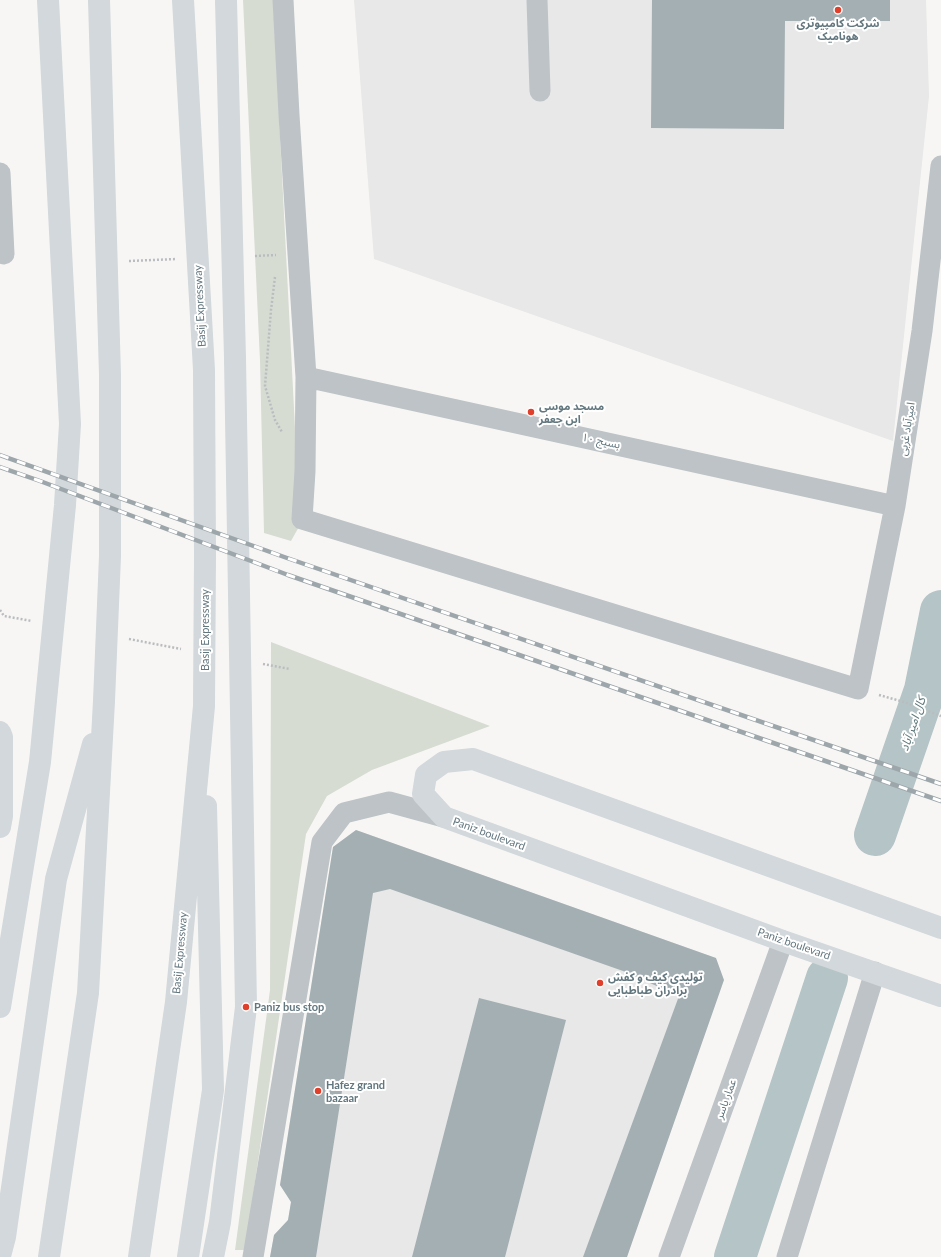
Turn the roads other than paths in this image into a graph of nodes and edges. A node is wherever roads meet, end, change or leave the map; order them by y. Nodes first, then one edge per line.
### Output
1 (48, 0) edge
2 (99, 0) edge
3 (183, 0) edge
4 (226, 0) edge
5 (283, 0) edge
6 (537, 0) edge
7 (540, 91) dead end
8 (941, 166) edge
9 (0, 172) edge
10 (4, 254) dead end
11 (306, 378) junction
12 (895, 506) junction
13 (104, 701) junction
14 (204, 706) junction
15 (0, 732) edge
16 (444, 817) junction
17 (0, 827) edge
18 (941, 928) edge
19 (783, 941) junction
20 (875, 972) junction
21 (941, 996) edge
22 (0, 1007) edge
23 (0, 1256) edge
24 (49, 1257) edge
25 (139, 1257) edge
26 (188, 1257) edge
27 (213, 1257) edge
28 (253, 1257) edge
29 (669, 1257) edge
30 (787, 1257) edge

1 - 22 main road
2 - 13 main road
3 - 14 main road, Basij Expressway
4 - 27 main road
5 - 11 street
6 - 7 street
8 - 12 street, امیرآباد غربی
9 - 10 street
11 - 12 street, بسیج ۱۰
11 - 12 street, امیرآباد غربی
13 - 23 main road
13 - 24 main road
14 - 25 main road, Basij Expressway
14 - 26 main road
15 - 17 main road
16 - 18 main road, Paniz boulevard
16 - 19 main road, Paniz boulevard
16 - 28 street
19 - 20 main road, Paniz boulevard
19 - 29 street, عمار یاسر
20 - 21 main road, Paniz boulevard
20 - 30 street

